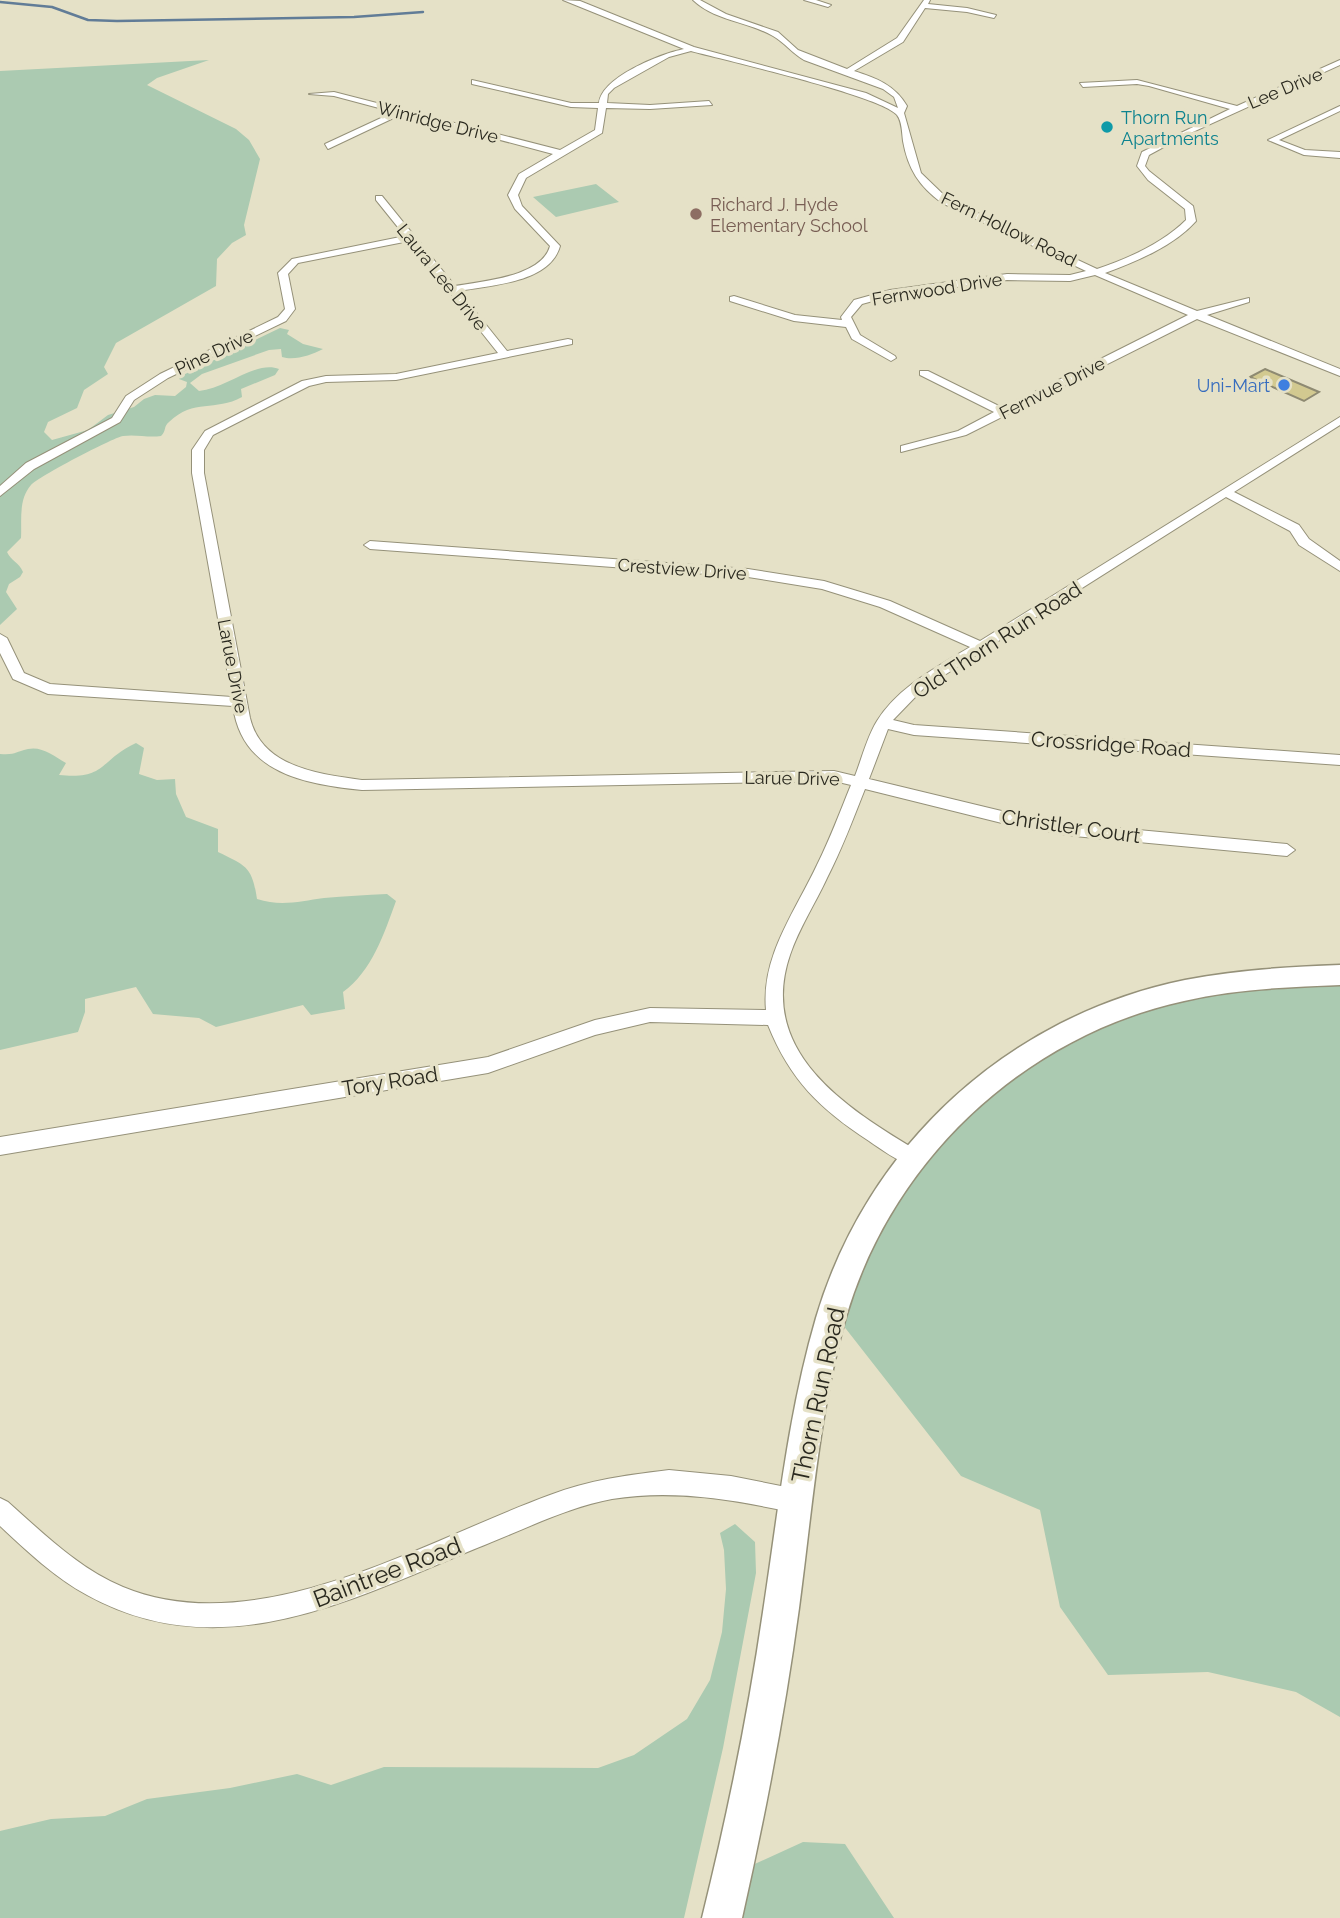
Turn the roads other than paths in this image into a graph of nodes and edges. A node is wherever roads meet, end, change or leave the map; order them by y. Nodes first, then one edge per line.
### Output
1 (566, 0) edge
2 (696, 0) edge
3 (807, 0) edge
4 (580, 1) edge
5 (926, 3) edge
6 (828, 5) dead end
7 (994, 16) dead end
8 (691, 49) junction
9 (1340, 62) edge
10 (848, 71) junction
11 (475, 82) dead end
12 (1083, 85) dead end
13 (313, 94) dead end
14 (900, 99) junction
15 (884, 102) junction
16 (709, 103) dead end
17 (604, 106) junction
18 (1236, 108) junction
19 (1340, 108) edge
20 (901, 112) junction
21 (399, 113) junction
22 (328, 146) dead end
23 (563, 154) junction
24 (1340, 155) edge
25 (379, 198) dead end
26 (410, 238) junction
27 (1097, 272) junction
28 (453, 289) junction
29 (734, 299) dead end
30 (1245, 300) dead end
31 (1196, 315) junction
32 (850, 324) junction
33 (568, 342) dead end
34 (505, 355) junction
35 (891, 358) dead end
36 (924, 373) dead end
37 (1340, 373) edge
38 (1003, 412) junction
39 (1340, 420) edge
40 (905, 449) dead end
41 (0, 492) edge
42 (1226, 493) junction
43 (370, 545) dead end
44 (1340, 567) edge
45 (0, 638) edge
46 (982, 647) junction
47 (240, 702) junction
48 (883, 723) junction
49 (1340, 760) edge
50 (860, 782) junction
51 (1287, 850) dead end
52 (1340, 975) edge
53 (777, 1018) junction
54 (0, 1146) edge
55 (911, 1157) junction
56 (796, 1501) junction
57 (0, 1510) edge
58 (722, 1918) edge

1 - 4 street
2 - 10 street
3 - 6 street
4 - 8 street
5 - 7 street
5 - 10 street
8 - 15 street
8 - 17 street
9 - 18 street, Lee Drive
10 - 14 street
11 - 17 street
12 - 18 street
13 - 21 street, Winridge Drive
14 - 15 street
14 - 20 street, Fern Hollow Road
15 - 20 street
16 - 17 street
17 - 23 street
18 - 27 street, Lee Drive
19 - 24 street
20 - 27 street, Fern Hollow Road
21 - 22 street
21 - 23 street, Winridge Drive
23 - 28 street
25 - 26 street, Laura Lee Drive
26 - 28 street, Laura Lee Drive
26 - 41 street, Pine Drive
27 - 31 street, Fern Hollow Road
27 - 32 street, Fernwood Drive
28 - 34 street, Laura Lee Drive
29 - 32 street
30 - 31 street, Fernvue Drive
31 - 37 street, Fern Hollow Road
31 - 38 street, Fernvue Drive
32 - 35 street, Fernwood Drive
33 - 34 street, Larue Drive
34 - 47 street, Larue Drive
36 - 38 street
38 - 40 street, Fernvue Drive
39 - 42 street, Old Thorn Run Road
42 - 44 street
42 - 46 street, Old Thorn Run Road
43 - 46 street, Crestview Drive
45 - 47 street
46 - 48 street, Old Thorn Run Road
47 - 50 street, Larue Drive
48 - 49 street, Crossridge Road
48 - 50 street, Old Thorn Run Road
50 - 51 street, Christler Court
50 - 53 street, Old Thorn Run Road
52 - 55 street, Thorn Run Road
53 - 54 street, Tory Road
53 - 55 street, Old Thorn Run Road
55 - 56 street, Thorn Run Road
56 - 57 street, Baintree Road
56 - 58 street, Thorn Run Road

